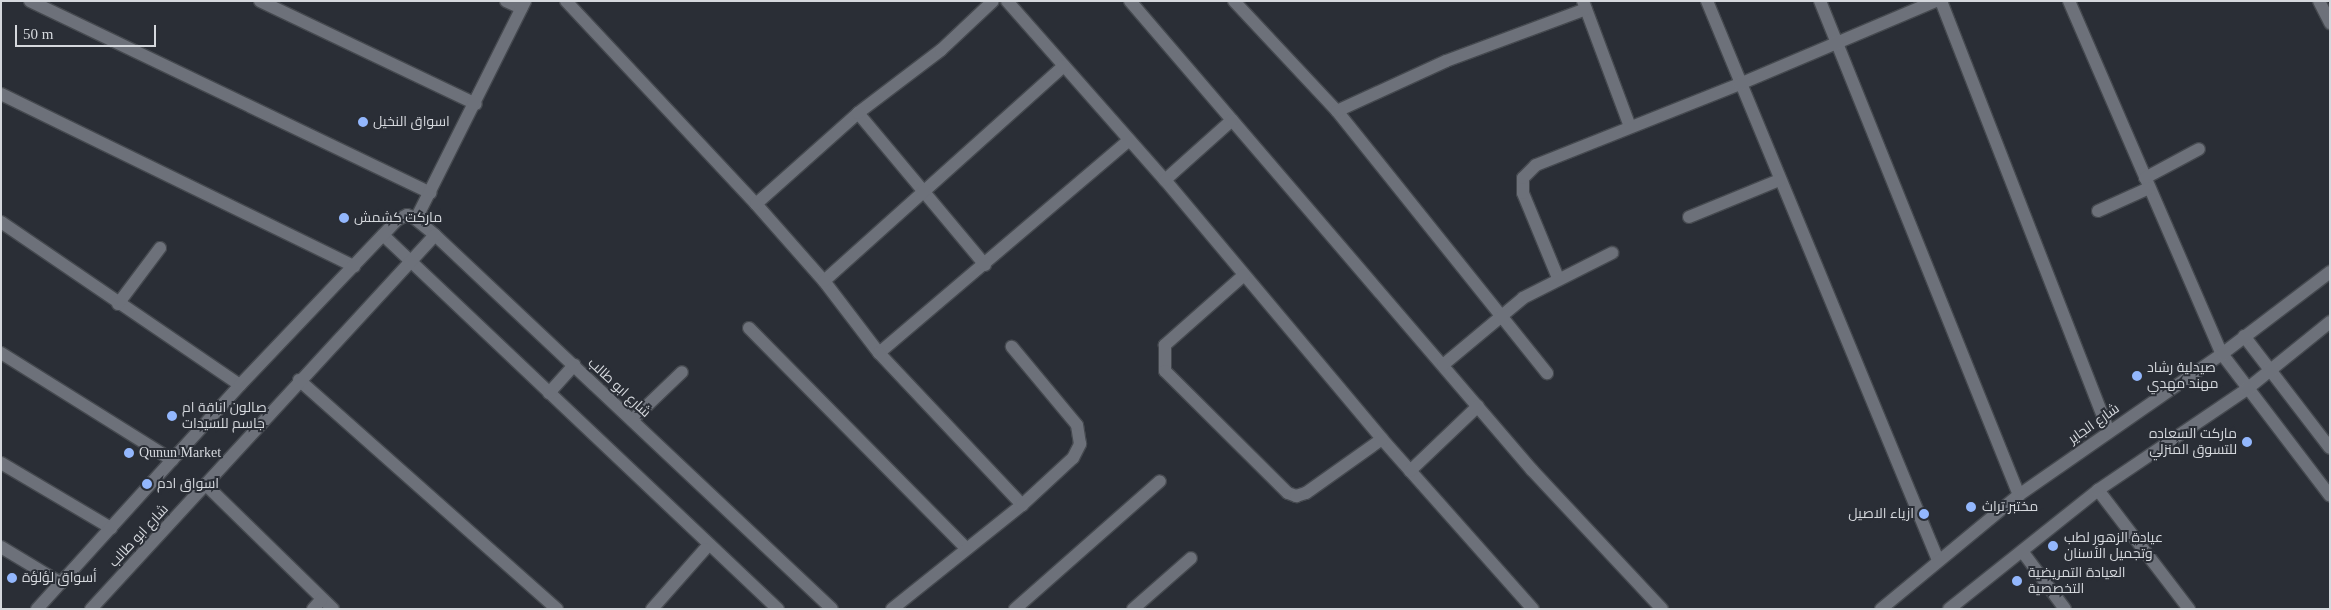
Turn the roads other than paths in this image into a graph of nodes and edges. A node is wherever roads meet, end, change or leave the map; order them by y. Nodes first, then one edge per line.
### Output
1 (30, 1) edge
2 (260, 1) edge
3 (506, 1) edge
4 (566, 1) edge
5 (993, 1) edge
6 (1007, 1) edge
7 (1130, 1) edge
8 (1234, 1) edge
9 (1707, 1) edge
10 (1820, 1) edge
11 (1936, 1) edge
12 (1941, 1) edge
13 (2069, 1) edge
14 (2319, 1) edge
15 (523, 5) edge
16 (1585, 5) edge
17 (2330, 23) edge
18 (1837, 44) junction
19 (1064, 66) junction
20 (1740, 84) junction
21 (1, 94) edge
22 (476, 104) junction
23 (1337, 110) junction
24 (858, 113) junction
25 (1232, 120) junction
26 (1630, 128) junction
27 (1129, 140) junction
28 (2199, 149) dead end
29 (1165, 180) junction
30 (1779, 180) junction
31 (2147, 183) junction
32 (924, 192) junction
33 (430, 193) junction
34 (756, 204) junction
35 (2098, 211) dead end
36 (1689, 217) dead end
37 (416, 219) junction
38 (1, 222) edge
39 (382, 235) junction
40 (435, 235) junction
41 (160, 248) dead end
42 (1612, 253) dead end
43 (409, 260) junction
44 (985, 265) junction
45 (354, 266) junction
46 (2330, 272) edge
47 (1244, 275) junction
48 (1558, 278) junction
49 (824, 281) junction
50 (118, 304) junction
51 (1502, 315) junction
52 (2330, 322) edge
53 (749, 328) dead end
54 (2244, 336) junction
55 (1012, 347) dead end
56 (879, 353) junction
57 (1, 354) edge
58 (2222, 354) junction
59 (574, 365) junction
60 (1443, 365) junction
61 (2270, 369) junction
62 (682, 372) dead end
63 (1547, 373) dead end
64 (299, 380) junction
65 (240, 385) junction
66 (2247, 389) junction
67 (549, 393) junction
68 (1478, 406) junction
69 (632, 420) junction
70 (2109, 431) junction
71 (1382, 439) junction
72 (2330, 448) edge
73 (172, 460) junction
74 (1, 463) edge
75 (1410, 471) junction
76 (1160, 482) dead end
77 (207, 486) junction
78 (2098, 490) junction
79 (2019, 495) junction
80 (2330, 496) edge
81 (1022, 505) junction
82 (111, 528) junction
83 (1, 547) edge
84 (705, 548) dead end
85 (967, 549) junction
86 (2022, 551) junction
87 (1190, 558) dead end
88 (1938, 560) junction
89 (61, 583) junction
90 (322, 599) junction
91 (37, 609) edge
92 (91, 609) edge
93 (313, 609) edge
94 (333, 609) edge
95 (557, 609) edge
96 (652, 609) edge
97 (778, 609) edge
98 (832, 609) edge
99 (892, 609) edge
100 (1015, 609) edge
101 (1133, 609) edge
102 (1533, 609) edge
103 (1662, 609) edge
104 (1881, 609) edge
105 (1949, 609) edge
106 (2065, 609) edge
107 (2189, 609) edge

1 - 33 street
2 - 22 street
3 - 15 street
4 - 34 street
5 - 24 street
6 - 19 street
7 - 25 street
8 - 23 street
9 - 20 street
10 - 18 street
11 - 18 street
12 - 70 street
13 - 31 street
14 - 17 street
15 - 22 street
16 - 23 street
16 - 26 street
18 - 20 street
18 - 79 street
19 - 27 street
19 - 32 street
20 - 26 street
20 - 30 street
21 - 45 street
22 - 33 street
23 - 51 street
24 - 32 street
24 - 34 street
25 - 29 street
25 - 60 street
26 - 48 street
27 - 29 street
27 - 44 street
28 - 31 street
29 - 47 street
30 - 36 street
30 - 88 street
31 - 35 street
31 - 58 street
32 - 44 street
32 - 49 street
33 - 37 street
34 - 49 street
37 - 39 street, شارع ابو طالب
37 - 40 street, شارع ابو طالب
38 - 50 street
39 - 43 street
39 - 45 street, شارع ابو طالب
40 - 43 street, شارع ابو طالب
40 - 59 street, شارع ابو طالب
41 - 50 street
42 - 48 street
43 - 64 street, شارع ابو طالب
43 - 67 street
44 - 56 street
45 - 65 street, شارع ابو طالب
46 - 54 street, شارع الجاير
47 - 71 street
47 - 71 street
48 - 51 street
49 - 56 street
50 - 65 street
51 - 60 street
51 - 63 street
52 - 61 street
53 - 85 street
54 - 58 street, شارع الجاير
54 - 61 street
55 - 81 street
56 - 81 street
57 - 73 street
58 - 66 street
58 - 70 street, شارع الجاير
59 - 67 street
59 - 69 street, شارع ابو طالب
60 - 68 street
61 - 66 street
61 - 72 street
62 - 69 street
64 - 77 street, شارع ابو طالب
64 - 95 street
65 - 73 street, شارع ابو طالب
66 - 78 street
66 - 80 street
67 - 97 street
68 - 75 street
68 - 103 street
69 - 98 street, شارع ابو طالب
70 - 79 street, شارع الجاير
71 - 75 street
73 - 82 street, شارع ابو طالب
74 - 82 street, شارع ابو طالب
75 - 102 street
76 - 100 street
77 - 90 street
77 - 92 street, شارع ابو طالب
78 - 86 street
78 - 107 street
79 - 88 street, شارع الجاير
81 - 85 street
82 - 89 street, شارع ابو طالب
83 - 89 street
84 - 96 street
85 - 99 street
86 - 105 street
86 - 106 street
87 - 101 street
88 - 104 street, شارع الجاير
89 - 91 street, شارع ابو طالب
90 - 93 street
90 - 94 street

